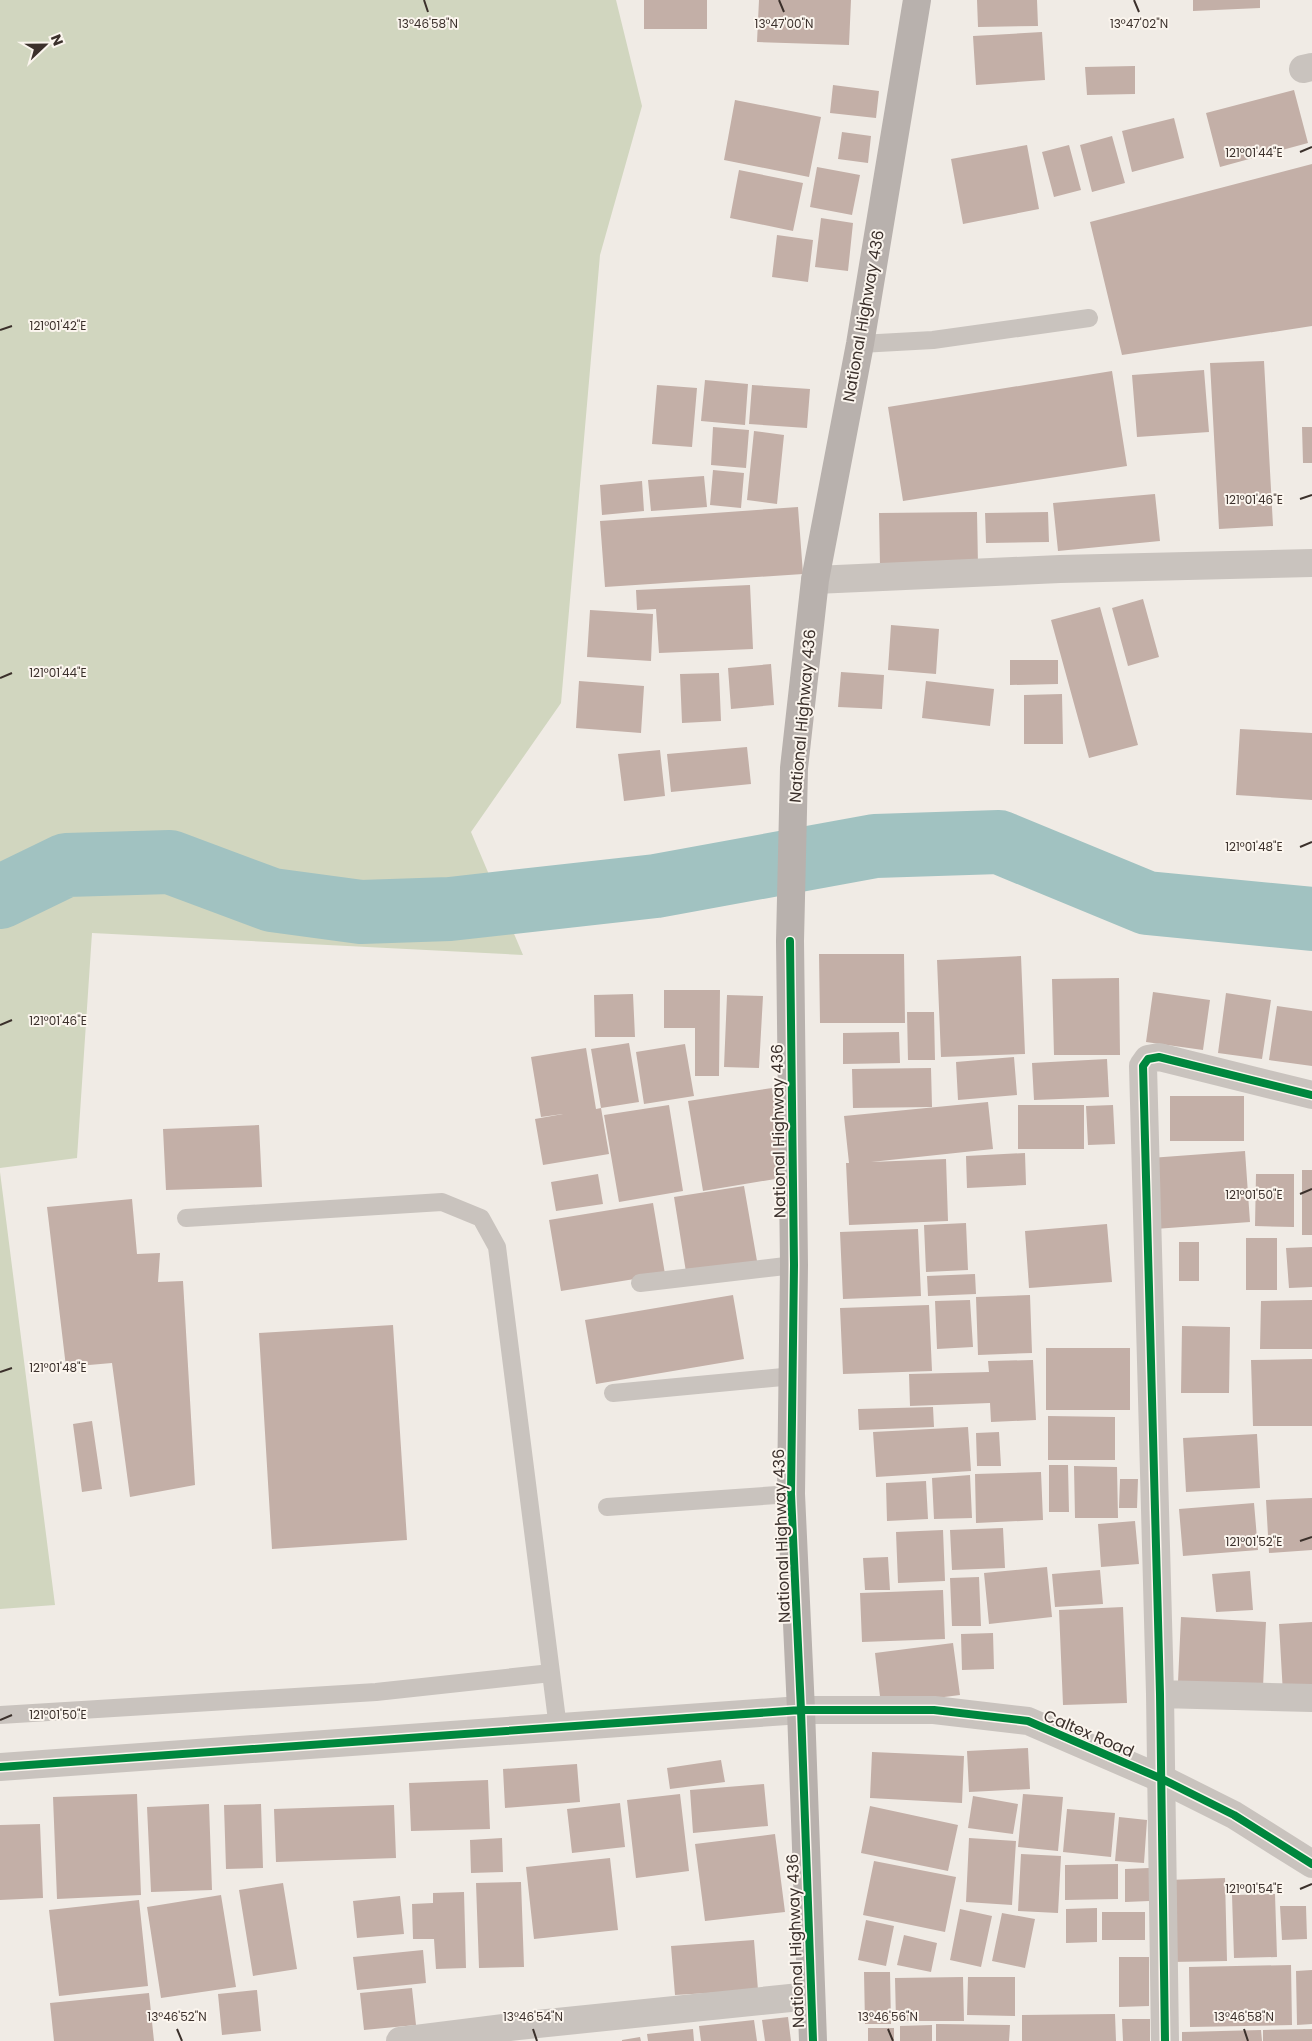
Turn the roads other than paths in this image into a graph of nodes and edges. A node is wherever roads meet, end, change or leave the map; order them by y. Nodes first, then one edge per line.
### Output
1 (917, 0) edge
2 (1089, 318) dead end
3 (860, 344) junction
4 (1312, 563) edge
5 (816, 580) junction
6 (1312, 1095) edge
7 (186, 1218) dead end
8 (794, 1265) junction
9 (640, 1283) dead end
10 (793, 1376) junction
11 (613, 1393) dead end
12 (791, 1494) junction
13 (607, 1507) dead end
14 (551, 1673) junction
15 (1160, 1694) junction
16 (1312, 1698) edge
17 (801, 1710) junction
18 (0, 1715) edge
19 (558, 1728) junction
20 (0, 1767) edge
21 (1162, 1779) junction
22 (1312, 1864) edge
23 (810, 1996) junction
24 (519, 2034) edge
25 (400, 2041) edge
26 (812, 2041) edge
27 (1165, 2041) edge

1 - 3 main road, National Highway 436
2 - 3 lane
3 - 5 main road, National Highway 436
4 - 5 street
5 - 8 main road, National Highway 436
6 - 15 street
7 - 14 lane
8 - 9 lane
8 - 10 main road, National Highway 436
10 - 11 lane
10 - 12 main road, National Highway 436
12 - 13 lane
12 - 17 main road, National Highway 436
14 - 18 lane
14 - 19 lane
15 - 16 street
15 - 21 street
17 - 19 street, Caltex Road
17 - 21 street, Caltex Road
17 - 23 main road, National Highway 436
19 - 20 street, Caltex Road
21 - 22 street, Caltex Road
21 - 27 street
23 - 24 street
23 - 26 main road, National Highway 436
24 - 25 street

